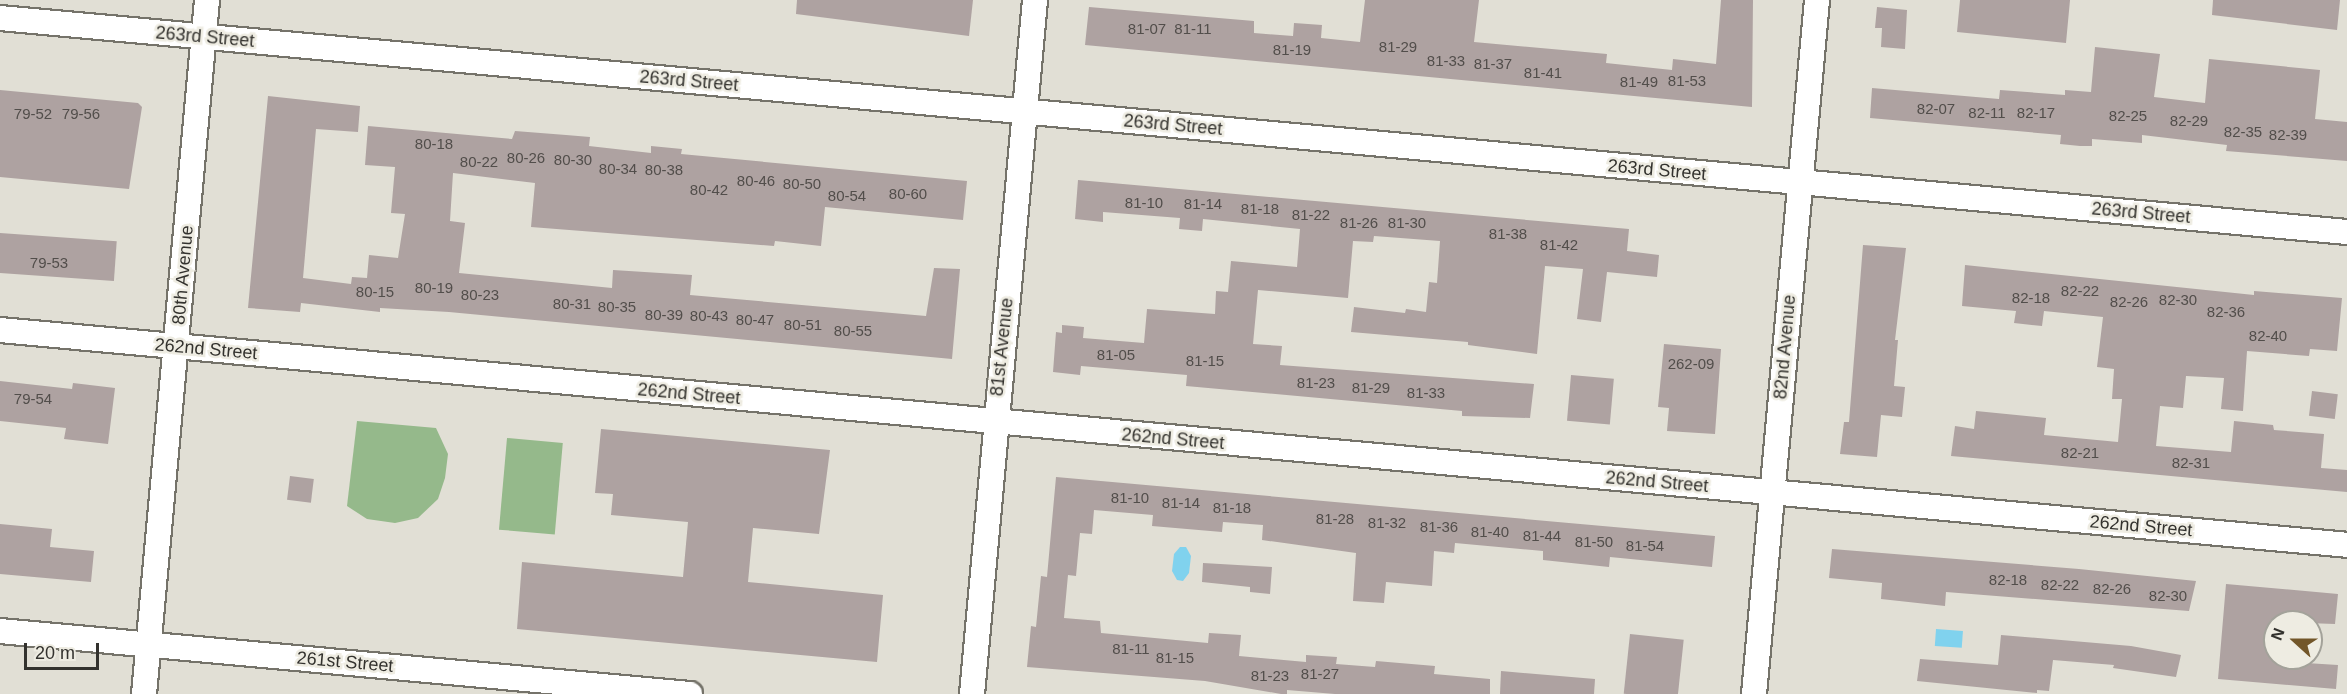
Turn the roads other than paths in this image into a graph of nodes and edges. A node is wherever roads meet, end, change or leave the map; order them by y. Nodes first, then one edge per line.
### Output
1 (207, 0) edge
2 (1035, 0) edge
3 (1817, 0) edge
4 (0, 18) edge
5 (204, 37) junction
6 (1025, 112) junction
7 (1800, 183) junction
8 (2347, 232) edge
9 (0, 330) edge
10 (176, 346) junction
11 (995, 423) junction
12 (1772, 492) junction
13 (2347, 545) edge
14 (0, 631) edge
15 (148, 645) junction
16 (144, 694) edge
17 (690, 694) edge
18 (972, 694) edge
19 (1754, 694) edge

1 - 5 street, 80th Avenue
2 - 6 street, 81st Avenue
3 - 7 street, 82nd Avenue
4 - 5 street, 263rd Street
5 - 6 street, 263rd Street
5 - 10 street, 80th Avenue
6 - 7 street, 263rd Street
6 - 11 street, 81st Avenue
7 - 8 street, 263rd Street
7 - 12 street, 82nd Avenue
9 - 10 street, 262nd Street
10 - 11 street, 262nd Street
10 - 15 street, 80th Avenue
11 - 12 street, 262nd Street
11 - 18 street, 81st Avenue
12 - 13 street, 262nd Street
12 - 19 street, 82nd Avenue
14 - 15 street, 261st Street
15 - 16 street, 80th Avenue
15 - 17 street, 261st Street

